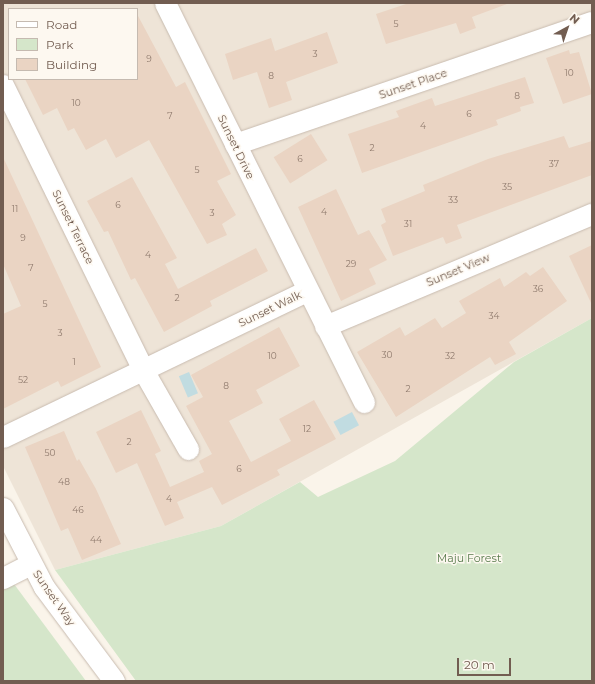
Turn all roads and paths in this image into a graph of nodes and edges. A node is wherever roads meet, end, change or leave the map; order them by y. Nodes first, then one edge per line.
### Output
1 (165, 3) edge
2 (592, 22) edge
3 (3, 85) edge
4 (234, 144) junction
5 (592, 214) edge
6 (307, 291) junction
7 (325, 326) junction
8 (143, 370) junction
9 (364, 402) dead end
10 (3, 437) edge
11 (188, 449) dead end
12 (3, 508) edge
13 (30, 564) junction
14 (3, 578) edge
15 (114, 681) edge

1 - 4 street, Sunset Drive
2 - 4 street, Sunset Place
3 - 8 street, Sunset Terrace
4 - 6 street, Sunset Drive
5 - 7 street, Sunset View
6 - 7 street, Sunset Walk
6 - 8 street, Sunset Walk
7 - 9 street, Sunset Walk
8 - 10 street, Sunset Walk
8 - 11 street
12 - 13 street, Sunset Way
13 - 14 street
13 - 15 street, Sunset Way

